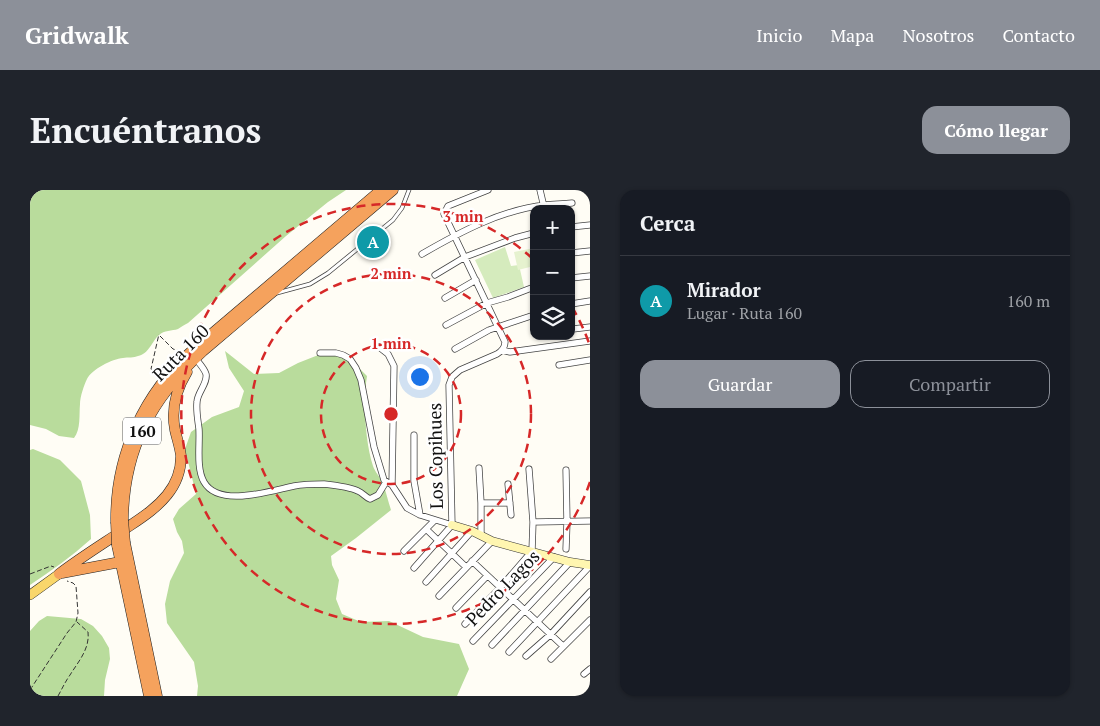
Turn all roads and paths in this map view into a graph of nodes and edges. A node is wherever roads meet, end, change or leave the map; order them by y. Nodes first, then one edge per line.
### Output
1 (381, 190) edge
2 (393, 190) edge
3 (409, 190) edge
4 (488, 190) edge
5 (540, 190) edge
6 (572, 203) dead end
7 (544, 205) edge
8 (558, 205) edge
9 (530, 210) edge
10 (590, 226) edge
11 (575, 227) edge
12 (530, 234) edge
13 (455, 235) junction
14 (590, 251) edge
15 (575, 253) edge
16 (422, 254) dead end
17 (465, 257) junction
18 (435, 275) dead end
19 (590, 276) edge
20 (575, 278) edge
21 (476, 280) junction
22 (530, 289) edge
23 (266, 298) junction
24 (445, 298) dead end
25 (590, 301) edge
26 (487, 303) junction
27 (575, 303) edge
28 (530, 316) edge
29 (446, 325) dead end
30 (498, 327) junction
31 (590, 327) edge
32 (575, 329) edge
33 (590, 341) edge
34 (379, 346) dead end
35 (455, 349) dead end
36 (502, 350) junction
37 (184, 351) dead end
38 (320, 354) dead end
39 (195, 358) junction
40 (590, 360) edge
41 (559, 365) dead end
42 (162, 382) junction
43 (414, 435) dead end
44 (479, 468) dead end
45 (529, 468) dead end
46 (566, 470) dead end
47 (389, 483) junction
48 (508, 484) dead end
49 (481, 503) junction
50 (510, 503) junction
51 (420, 514) junction
52 (511, 515) dead end
53 (435, 520) junction
54 (119, 521) junction
55 (590, 521) edge
56 (533, 522) junction
57 (567, 522) junction
58 (452, 525) junction
59 (426, 529) junction
60 (472, 531) junction
61 (481, 535) junction
62 (439, 541) junction
63 (492, 541) junction
64 (121, 544) junction
65 (566, 549) dead end
66 (404, 551) dead end
67 (532, 551) junction
68 (452, 554) junction
69 (554, 557) junction
70 (472, 561) junction
71 (120, 562) junction
72 (570, 562) junction
73 (590, 566) edge
74 (466, 567) junction
75 (414, 568) dead end
76 (62, 572) junction
77 (30, 574) edge
78 (488, 576) junction
79 (426, 582) dead end
80 (500, 588) junction
81 (590, 592) edge
82 (30, 595) edge
83 (439, 596) dead end
84 (513, 599) junction
85 (456, 608) dead end
86 (525, 610) junction
87 (590, 620) edge
88 (76, 622) junction
89 (537, 622) junction
90 (465, 624) dead end
91 (551, 634) junction
92 (473, 640) dead end
93 (492, 645) dead end
94 (563, 646) junction
95 (509, 652) dead end
96 (526, 656) dead end
97 (551, 658) dead end
98 (590, 669) edge
99 (584, 674) dead end
100 (30, 690) edge
101 (58, 696) edge
102 (149, 696) edge
103 (157, 696) edge

1 - 42 highway, Ruta 160 / 160
2 - 23 highway, Ruta 160 / 160
3 - 23 lane
4 - 13 street
5 - 7 street
6 - 8 street
9 - 13 street
10 - 11 street
12 - 17 street
13 - 16 street
13 - 17 street
14 - 15 street
17 - 18 street
17 - 21 street
19 - 20 street
21 - 24 street
21 - 26 street
22 - 26 street
23 - 39 highway, Ruta 160 / 160
25 - 27 street
26 - 29 street
26 - 30 street
28 - 30 street
30 - 35 street
30 - 36 street
31 - 32 street
33 - 36 street
34 - 47 street
36 - 58 street, Los Copihues
37 - 42 path
38 - 47 street
39 - 47 street
39 - 54 highway, Ruta 160 / 160
39 - 76 highway
40 - 41 street
42 - 54 highway, Ruta 160 / 160
43 - 51 street
44 - 49 street
45 - 56 street
46 - 57 street
47 - 51 street
48 - 50 street
49 - 50 street
49 - 61 street
50 - 52 street
51 - 53 street
53 - 58 street
53 - 59 street
54 - 64 highway, Ruta 160 / 160, bridge
55 - 57 street
56 - 57 street
56 - 67 street
57 - 65 street
58 - 60 street
58 - 62 street
59 - 62 street
59 - 66 street
60 - 61 street
60 - 68 street
61 - 63 street
62 - 68 street
62 - 75 street
63 - 67 street
63 - 70 street
64 - 71 highway, Ruta 160 / 160
64 - 103 highway, Ruta 160 / 160
67 - 69 street
67 - 80 street
68 - 74 street
68 - 79 street
69 - 72 street
69 - 84 street, Pedro Lagos
70 - 74 street
70 - 78 street
71 - 76 highway
71 - 102 highway, Ruta 160 / 160
72 - 73 street
72 - 86 street
73 - 89 street
74 - 83 street
76 - 77 path
76 - 82 main road
76 - 88 path
78 - 80 street
78 - 85 street
80 - 84 street
80 - 90 street
81 - 91 street
84 - 86 street
84 - 92 street, Pedro Lagos
86 - 89 street
86 - 93 street
87 - 94 street
88 - 100 path
88 - 101 path
89 - 91 street
89 - 95 street
91 - 94 street
91 - 96 street
94 - 97 street
98 - 99 street

